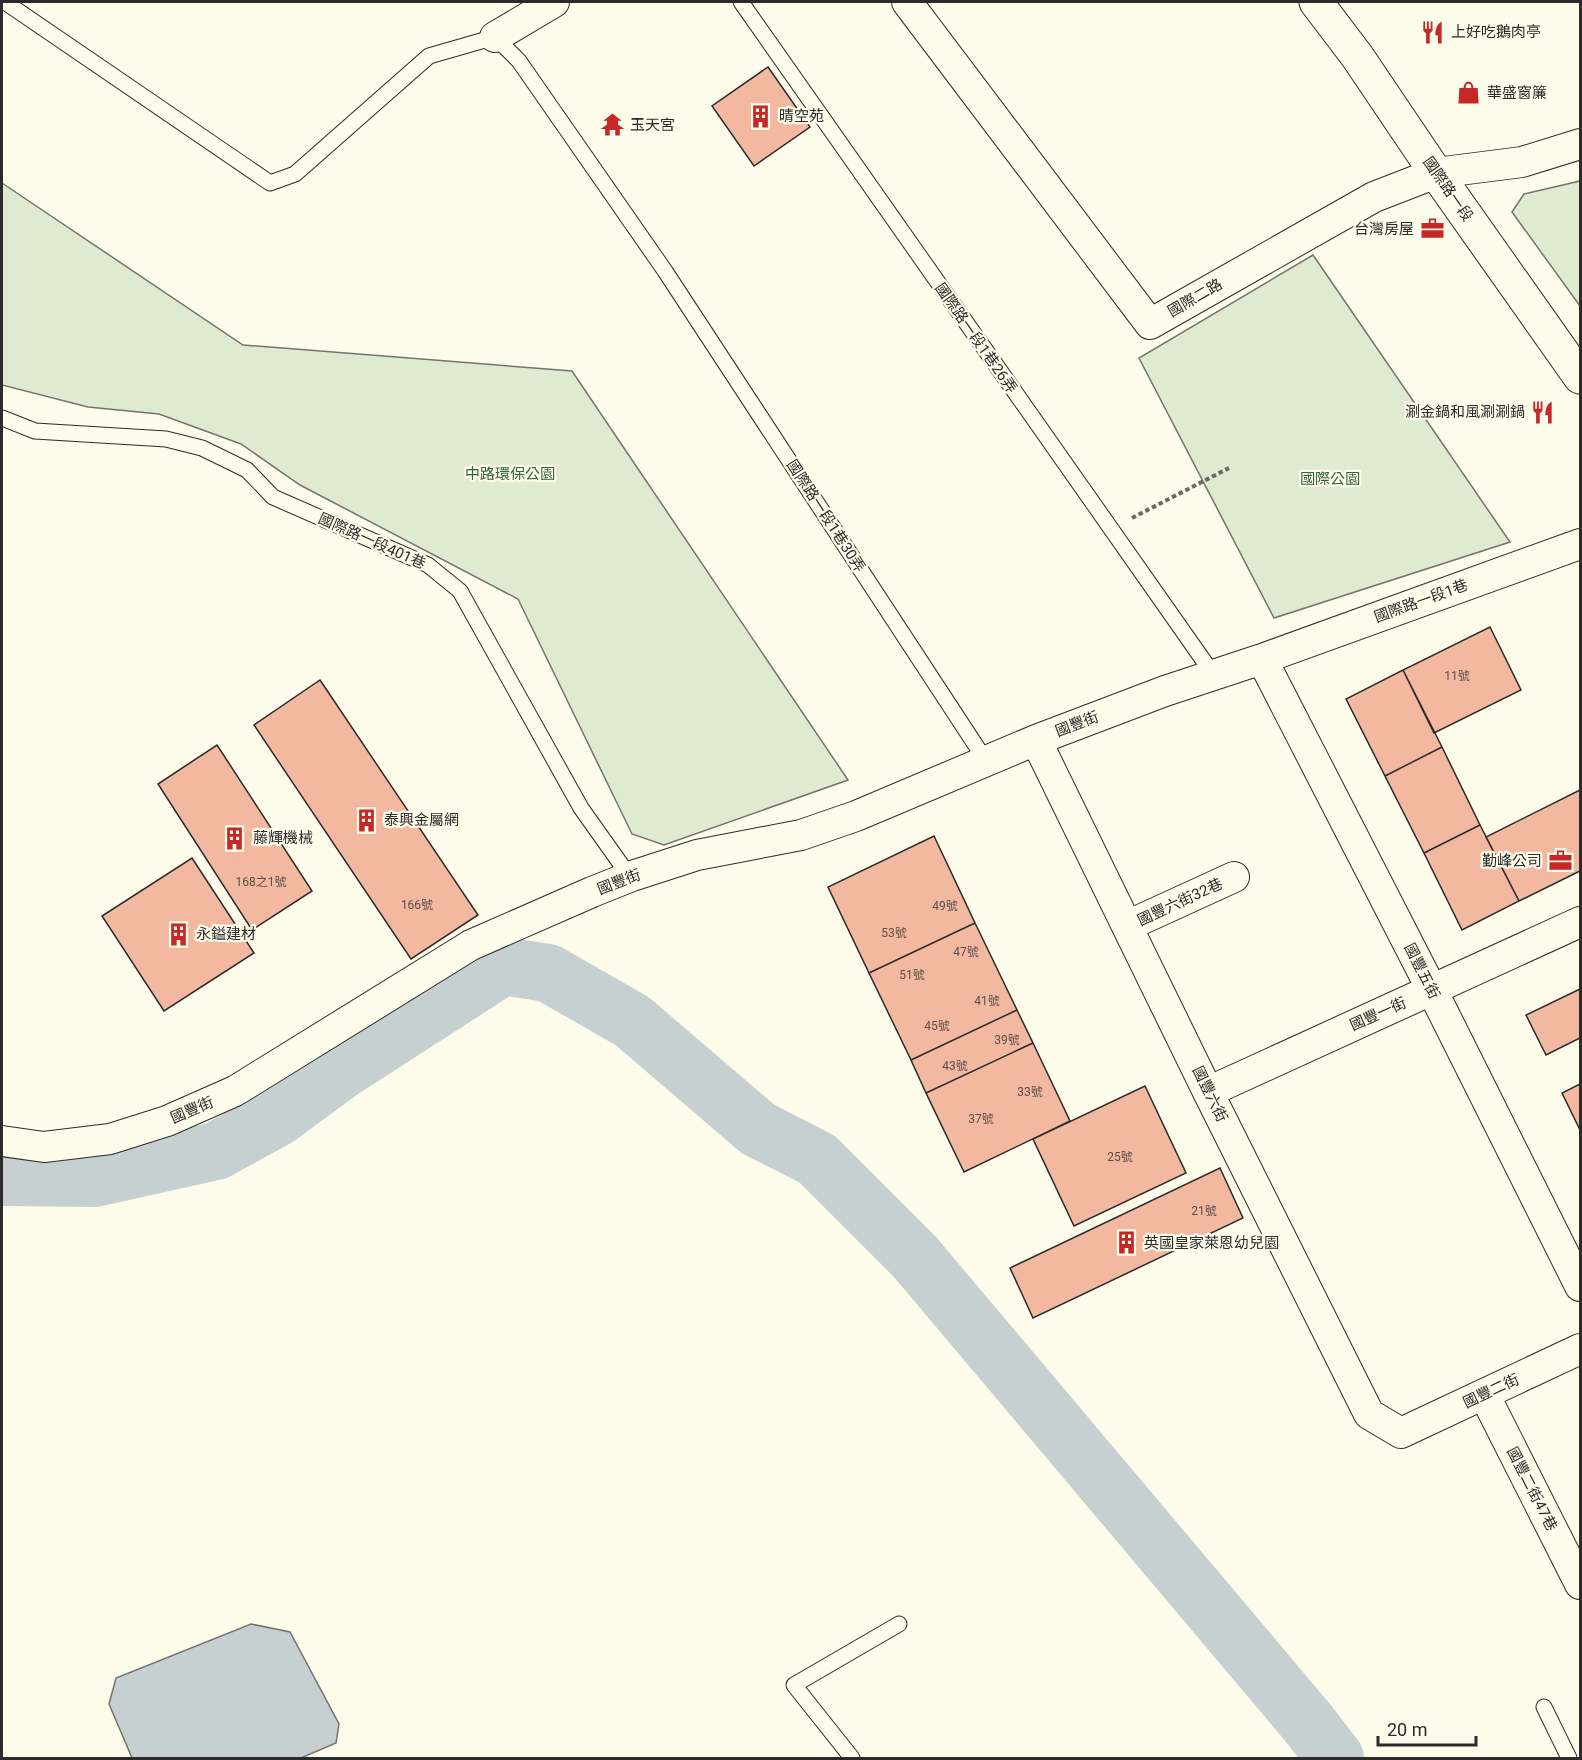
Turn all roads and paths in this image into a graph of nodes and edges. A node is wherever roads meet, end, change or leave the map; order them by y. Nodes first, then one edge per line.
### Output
1 (5, 2) edge
2 (554, 2) edge
3 (741, 2) edge
4 (907, 2) edge
5 (1316, 2) edge
6 (495, 37) junction
7 (1581, 144) edge
8 (1436, 173) junction
9 (1581, 377) edge
10 (2, 418) edge
11 (1229, 468) dead end
12 (1110, 529) junction
13 (1581, 544) edge
14 (1262, 659) junction
15 (1213, 674) junction
16 (1036, 740) junction
17 (986, 761) junction
18 (630, 877) junction
19 (1234, 878) dead end
20 (1581, 921) edge
21 (1127, 926) junction
22 (1432, 990) junction
23 (1208, 1092) junction
24 (2, 1141) edge
25 (1581, 1286) edge
26 (1581, 1349) edge
27 (1484, 1395) junction
28 (1401, 1433) joint
29 (1581, 1584) edge
30 (899, 1624) dead end
31 (1544, 1707) dead end
32 (852, 1758) edge
33 (1569, 1758) edge

1 - 6 lane
2 - 6 street
3 - 12 lane, 國際路一段1巷26弄
4 - 8 street, 國際二路
5 - 8 street, 國際路一段
6 - 17 lane, 國際路一段1巷30弄
7 - 8 street, 國際二路
8 - 9 street, 國際路一段
10 - 18 lane, 國際路一段401巷
11 - 12 path
12 - 15 lane, 國際路一段1巷26弄
13 - 14 street, 國際路一段1巷
14 - 15 street, 國豐街
14 - 22 street, 國豐五街
15 - 16 street, 國豐街
16 - 17 street, 國豐街
16 - 21 street, 國豐六街
17 - 18 street, 國豐街
18 - 24 street, 國豐街
19 - 21 street, 國豐六街32巷
20 - 22 street, 國豐一街
21 - 23 street, 國豐六街
22 - 23 street, 國豐一街
22 - 25 street, 國豐五街
23 - 28 street, 國豐六街
26 - 27 street, 國豐二街
27 - 28 street, 國豐二街
27 - 29 street, 國豐二街47巷
30 - 32 lane
31 - 33 lane

